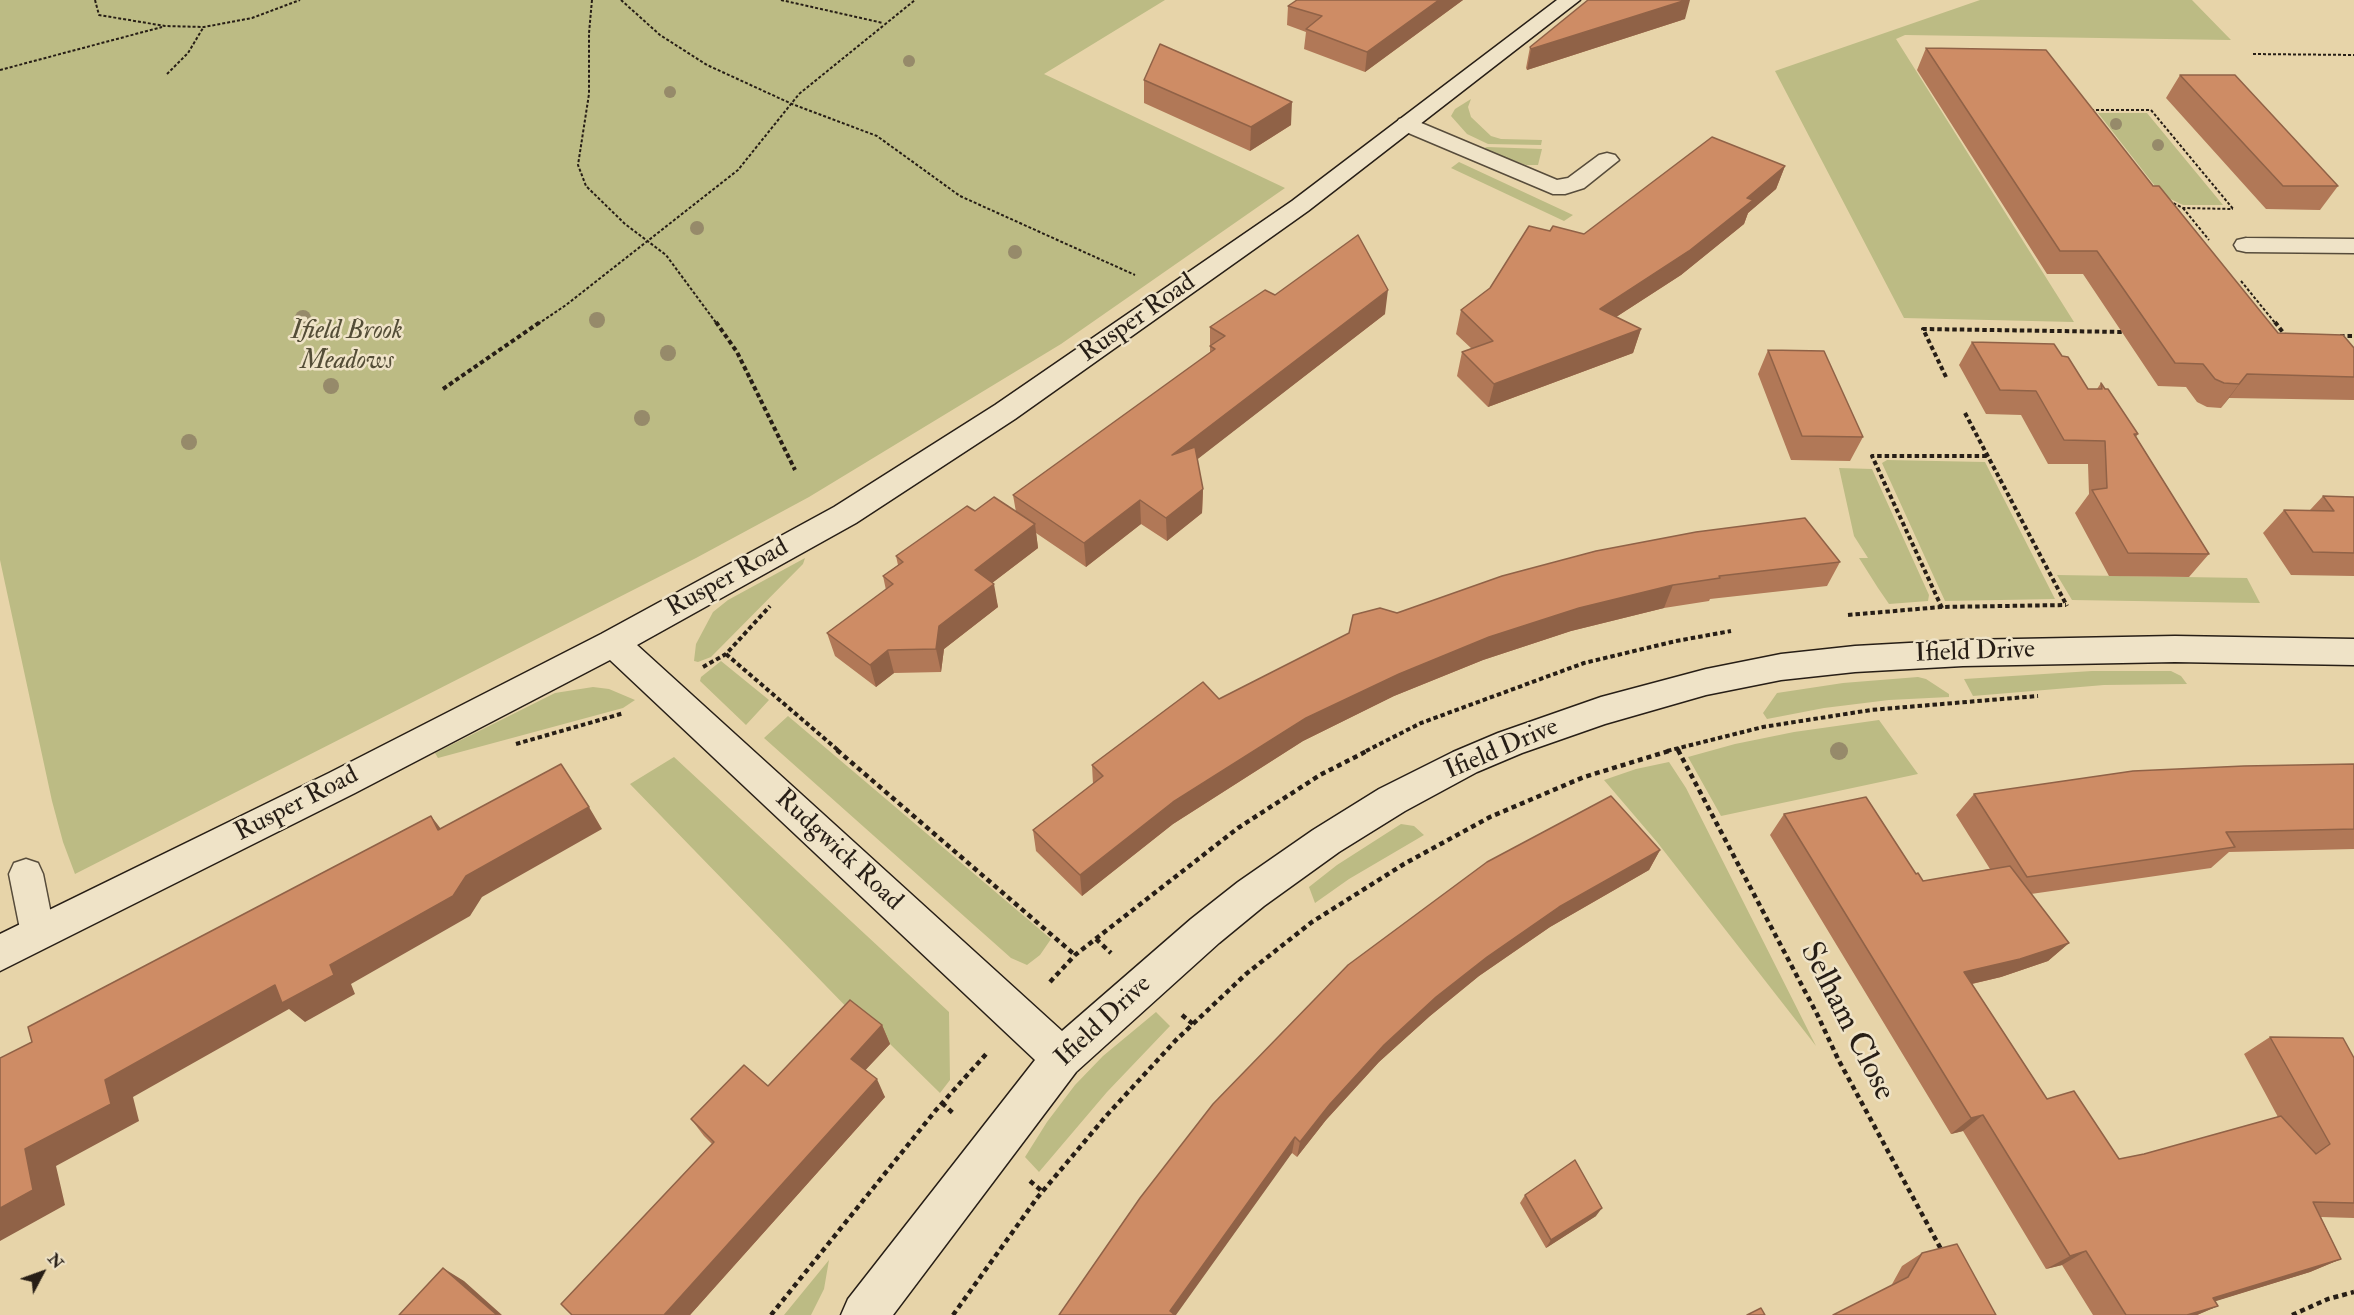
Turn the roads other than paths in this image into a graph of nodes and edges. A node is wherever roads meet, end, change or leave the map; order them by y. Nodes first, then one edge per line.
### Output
1 (1570, 0) edge
2 (1407, 124) junction
3 (1607, 160) dead end
4 (2255, 246) road end
5 (2354, 246) edge
6 (613, 644) junction
7 (2354, 652) edge
8 (26, 874) dead end
9 (38, 934) junction
10 (0, 953) edge
11 (1062, 1058) junction
12 (864, 1315) edge

1 - 2 street, Rusper Road
2 - 3 street
2 - 6 street, Rusper Road
4 - 5 street
6 - 9 street, Rusper Road
6 - 11 street, Rudgwick Road
7 - 11 street, Ifield Drive
8 - 9 lane
9 - 10 street, Rusper Road
11 - 12 street, Ifield Drive

